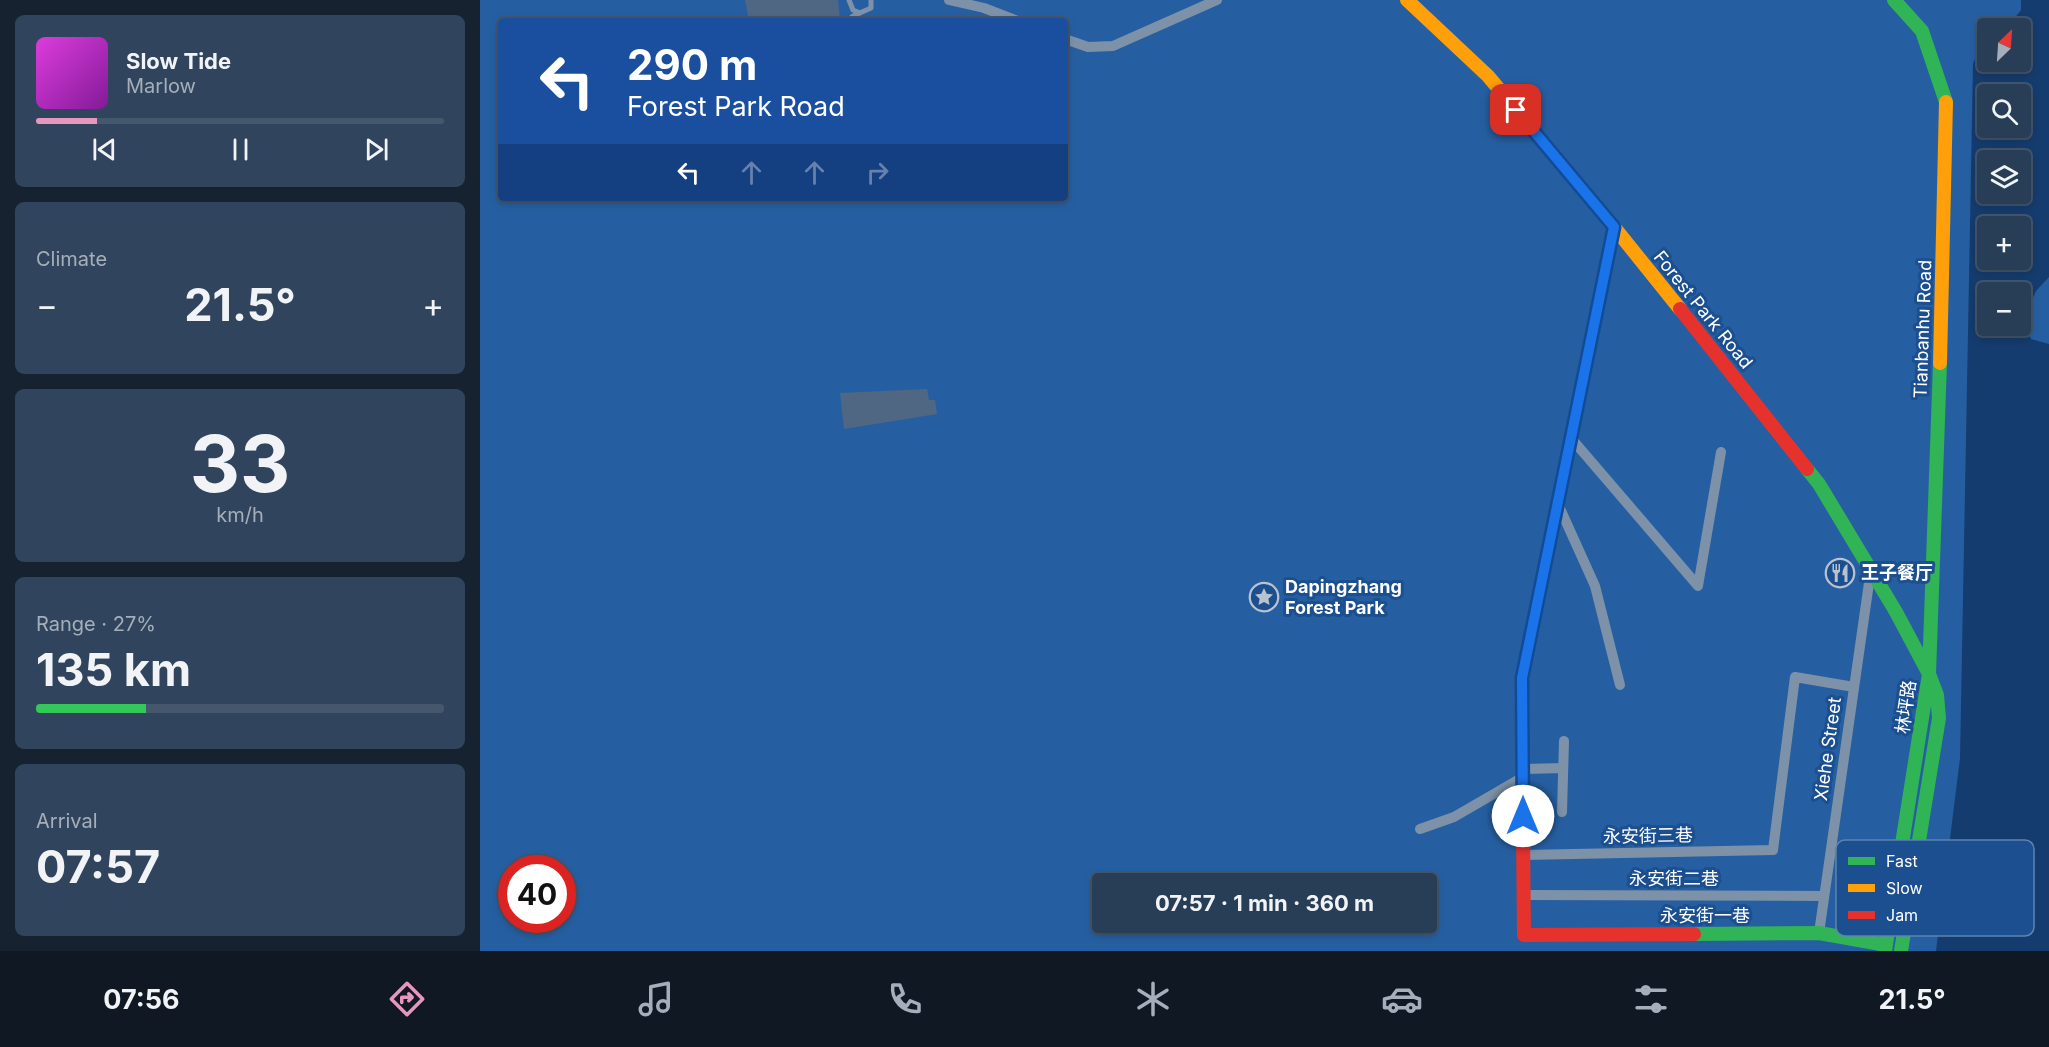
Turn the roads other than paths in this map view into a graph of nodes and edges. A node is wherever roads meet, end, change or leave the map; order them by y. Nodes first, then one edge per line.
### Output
1 (849, 0) edge
2 (872, 0) edge
3 (949, 0) edge
4 (1217, 0) edge
5 (1407, 0) edge
6 (1894, 0) edge
7 (860, 13) junction
8 (852, 18) edge
9 (1010, 18) edge
10 (1068, 40) edge
11 (1614, 227) junction
12 (1571, 438) junction
13 (1721, 452) dead end
14 (1558, 504) junction
15 (1871, 569) junction
16 (1929, 674) junction
17 (1620, 685) dead end
18 (1854, 687) junction
19 (1564, 741) dead end
20 (1563, 768) junction
21 (1523, 773) junction
22 (1562, 812) dead end
23 (1420, 830) dead end
24 (1903, 840) edge
25 (1919, 840) edge
26 (1523, 855) junction
27 (1523, 895) junction
28 (1824, 896) junction
29 (1819, 933) junction
30 (1903, 936) edge
31 (1886, 948) edge
32 (1901, 951) edge

1 - 7 lane
2 - 7 lane
3 - 9 street
4 - 10 street
5 - 11 street, Forest Park Road
6 - 16 street, Tianbanhu Road
7 - 8 lane
11 - 12 street
11 - 15 street, Forest Park Road
12 - 13 street
12 - 14 street
14 - 17 street
14 - 21 street
15 - 16 street, Forest Park Road
15 - 18 street, Xiehe Street
16 - 24 street, 林坪路
16 - 25 street, 林坪路
18 - 26 street, 永安街三巷
18 - 28 street, Xiehe Street
19 - 20 street
20 - 21 street
20 - 22 street
21 - 23 street
21 - 26 street
26 - 27 street
27 - 28 street, 永安街二巷
27 - 29 street, 永安街一巷
28 - 29 street, Xiehe Street
29 - 31 street, 永安街一巷
30 - 32 street, 林坪路

